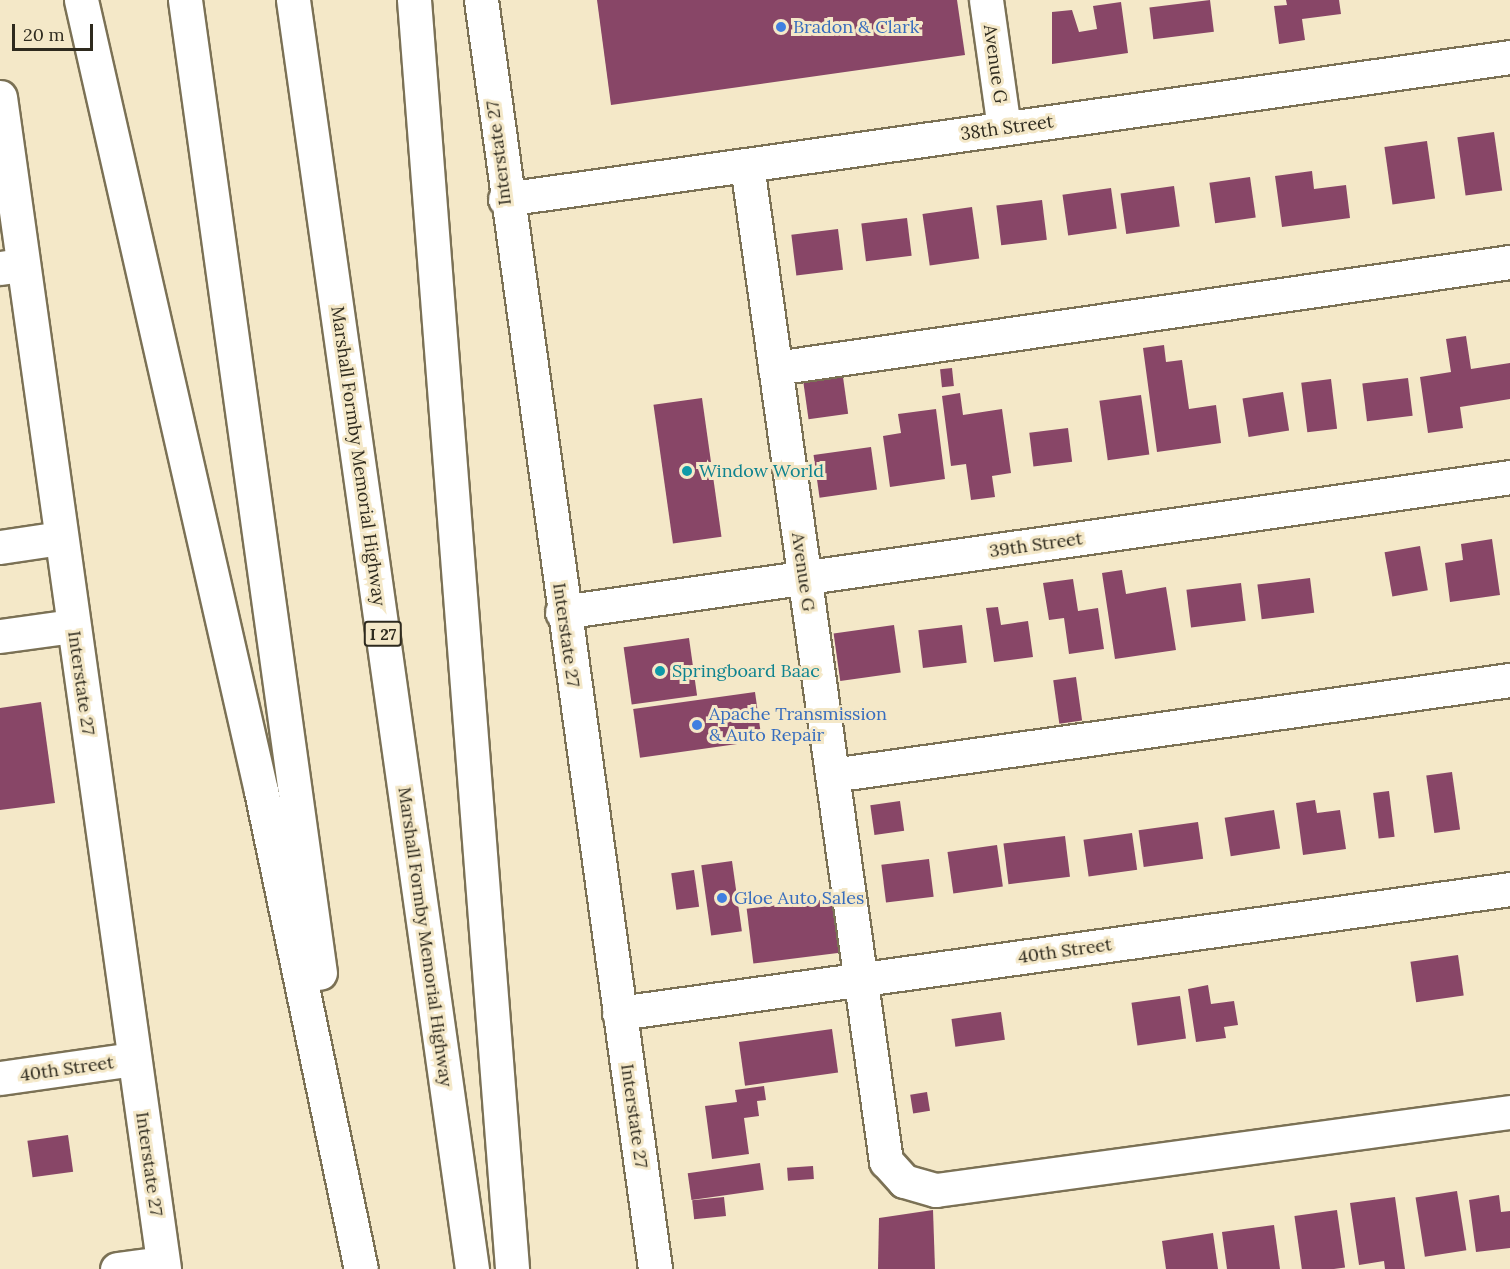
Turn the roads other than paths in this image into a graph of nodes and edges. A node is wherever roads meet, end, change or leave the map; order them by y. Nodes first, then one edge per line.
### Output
1 (81, 0) edge
2 (185, 0) edge
3 (293, 0) edge
4 (414, 0) edge
5 (481, 0) edge
6 (986, 0) edge
7 (1510, 57) edge
8 (0, 97) edge
9 (1004, 128) junction
10 (747, 165) junction
11 (505, 199) junction
12 (1510, 262) edge
13 (11, 267) edge
14 (775, 368) junction
15 (1510, 477) edge
16 (60, 538) junction
17 (0, 547) edge
18 (803, 578) junction
19 (562, 612) junction
20 (73, 626) junction
21 (0, 636) edge
22 (1510, 680) edge
23 (832, 775) junction
24 (1510, 889) edge
25 (863, 978) junction
26 (619, 1013) junction
27 (134, 1059) junction
28 (0, 1078) edge
29 (1510, 1112) edge
30 (164, 1266) edge
31 (117, 1269) edge
32 (361, 1269) edge
33 (472, 1269) edge
34 (512, 1269) edge
35 (655, 1269) edge

1 - 32 main road
2 - 32 main road
3 - 33 main road, Marshall Formby Memorial Highway / I 27
4 - 34 main road
5 - 11 main road, Interstate 27
6 - 9 main road, Avenue G
7 - 9 main road, 38th Street
8 - 13 main road, Interstate 27
9 - 10 main road, 38th Street
10 - 11 main road, 38th Street
10 - 14 main road, Avenue G
11 - 19 main road, Interstate 27
12 - 14 main road
13 - 16 main road, Interstate 27
14 - 18 main road, Avenue G
15 - 18 main road, 39th Street
16 - 17 main road
16 - 20 main road, Interstate 27
18 - 19 main road, 39th Street
18 - 23 main road, Avenue G
19 - 26 main road, Interstate 27
20 - 21 main road
20 - 27 main road, Interstate 27
22 - 23 main road
23 - 25 main road, Avenue G
24 - 25 main road, 40th Street
25 - 26 main road, 40th Street
25 - 29 main road, Avenue G
26 - 35 main road, Interstate 27
27 - 28 main road, 40th Street
27 - 30 main road, Interstate 27
30 - 31 main road

